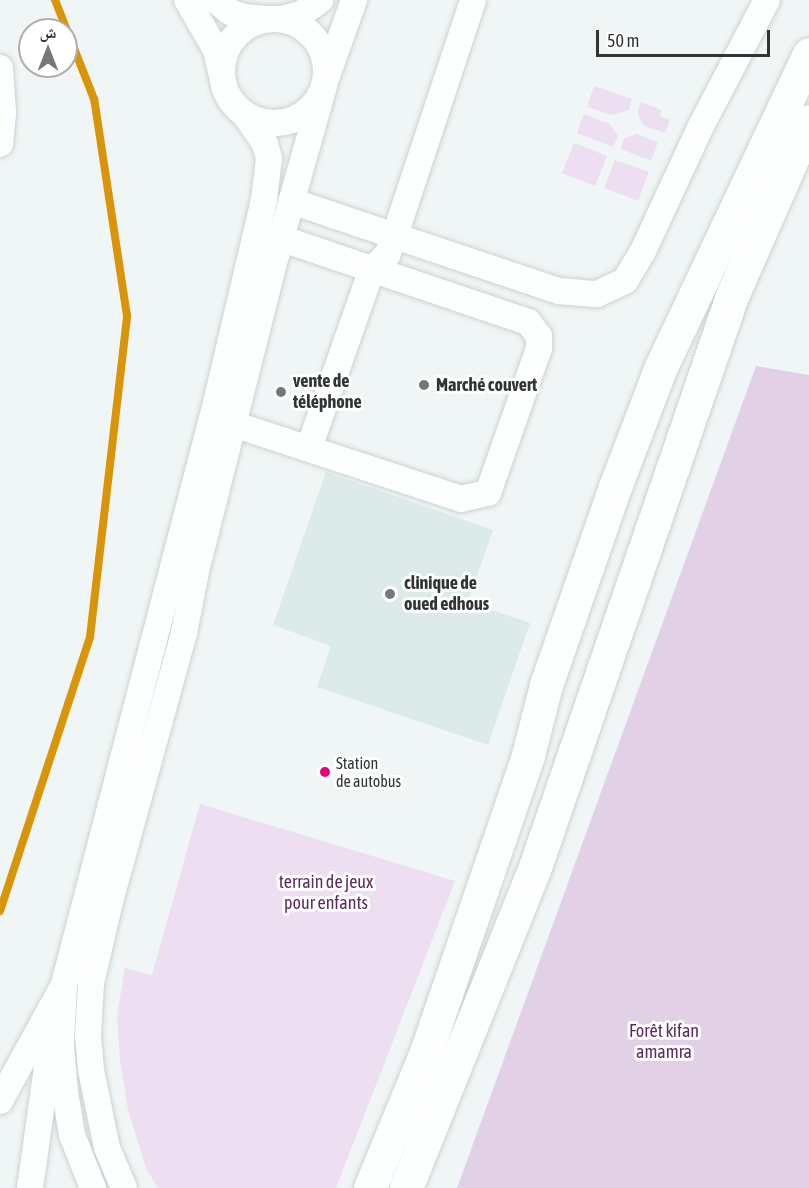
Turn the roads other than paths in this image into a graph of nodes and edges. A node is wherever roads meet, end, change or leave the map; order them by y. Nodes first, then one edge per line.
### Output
1 (187, 0) edge
2 (215, 0) edge
3 (320, 0) edge
4 (354, 0) edge
5 (473, 0) edge
6 (767, 0) edge
7 (275, 19) junction
8 (809, 54) edge
9 (0, 68) edge
10 (221, 71) junction
11 (325, 85) junction
12 (246, 116) junction
13 (809, 121) edge
14 (0, 144) edge
15 (291, 201) junction
16 (280, 238) junction
17 (394, 238) junction
18 (372, 269) junction
19 (233, 424) junction
20 (309, 448) junction
21 (64, 984) junction
22 (65, 1092) junction
23 (0, 1101) edge
24 (35, 1146) junction
25 (30, 1188) edge
26 (93, 1188) edge
27 (124, 1188) edge
28 (370, 1188) edge
29 (406, 1188) edge

1 - 10 street
2 - 7 street
3 - 7 street
4 - 11 street
5 - 17 street
6 - 17 street
7 - 10 street
7 - 11 street
8 - 28 main road
9 - 14 street
10 - 12 street
11 - 12 street
11 - 15 street
12 - 21 street
13 - 29 main road
15 - 16 street
15 - 17 street
16 - 18 street
16 - 19 street
17 - 18 street
18 - 20 street
18 - 20 street
19 - 20 street
19 - 27 street
21 - 22 street
21 - 23 street
21 - 24 street
22 - 24 street
22 - 26 street
24 - 25 street

